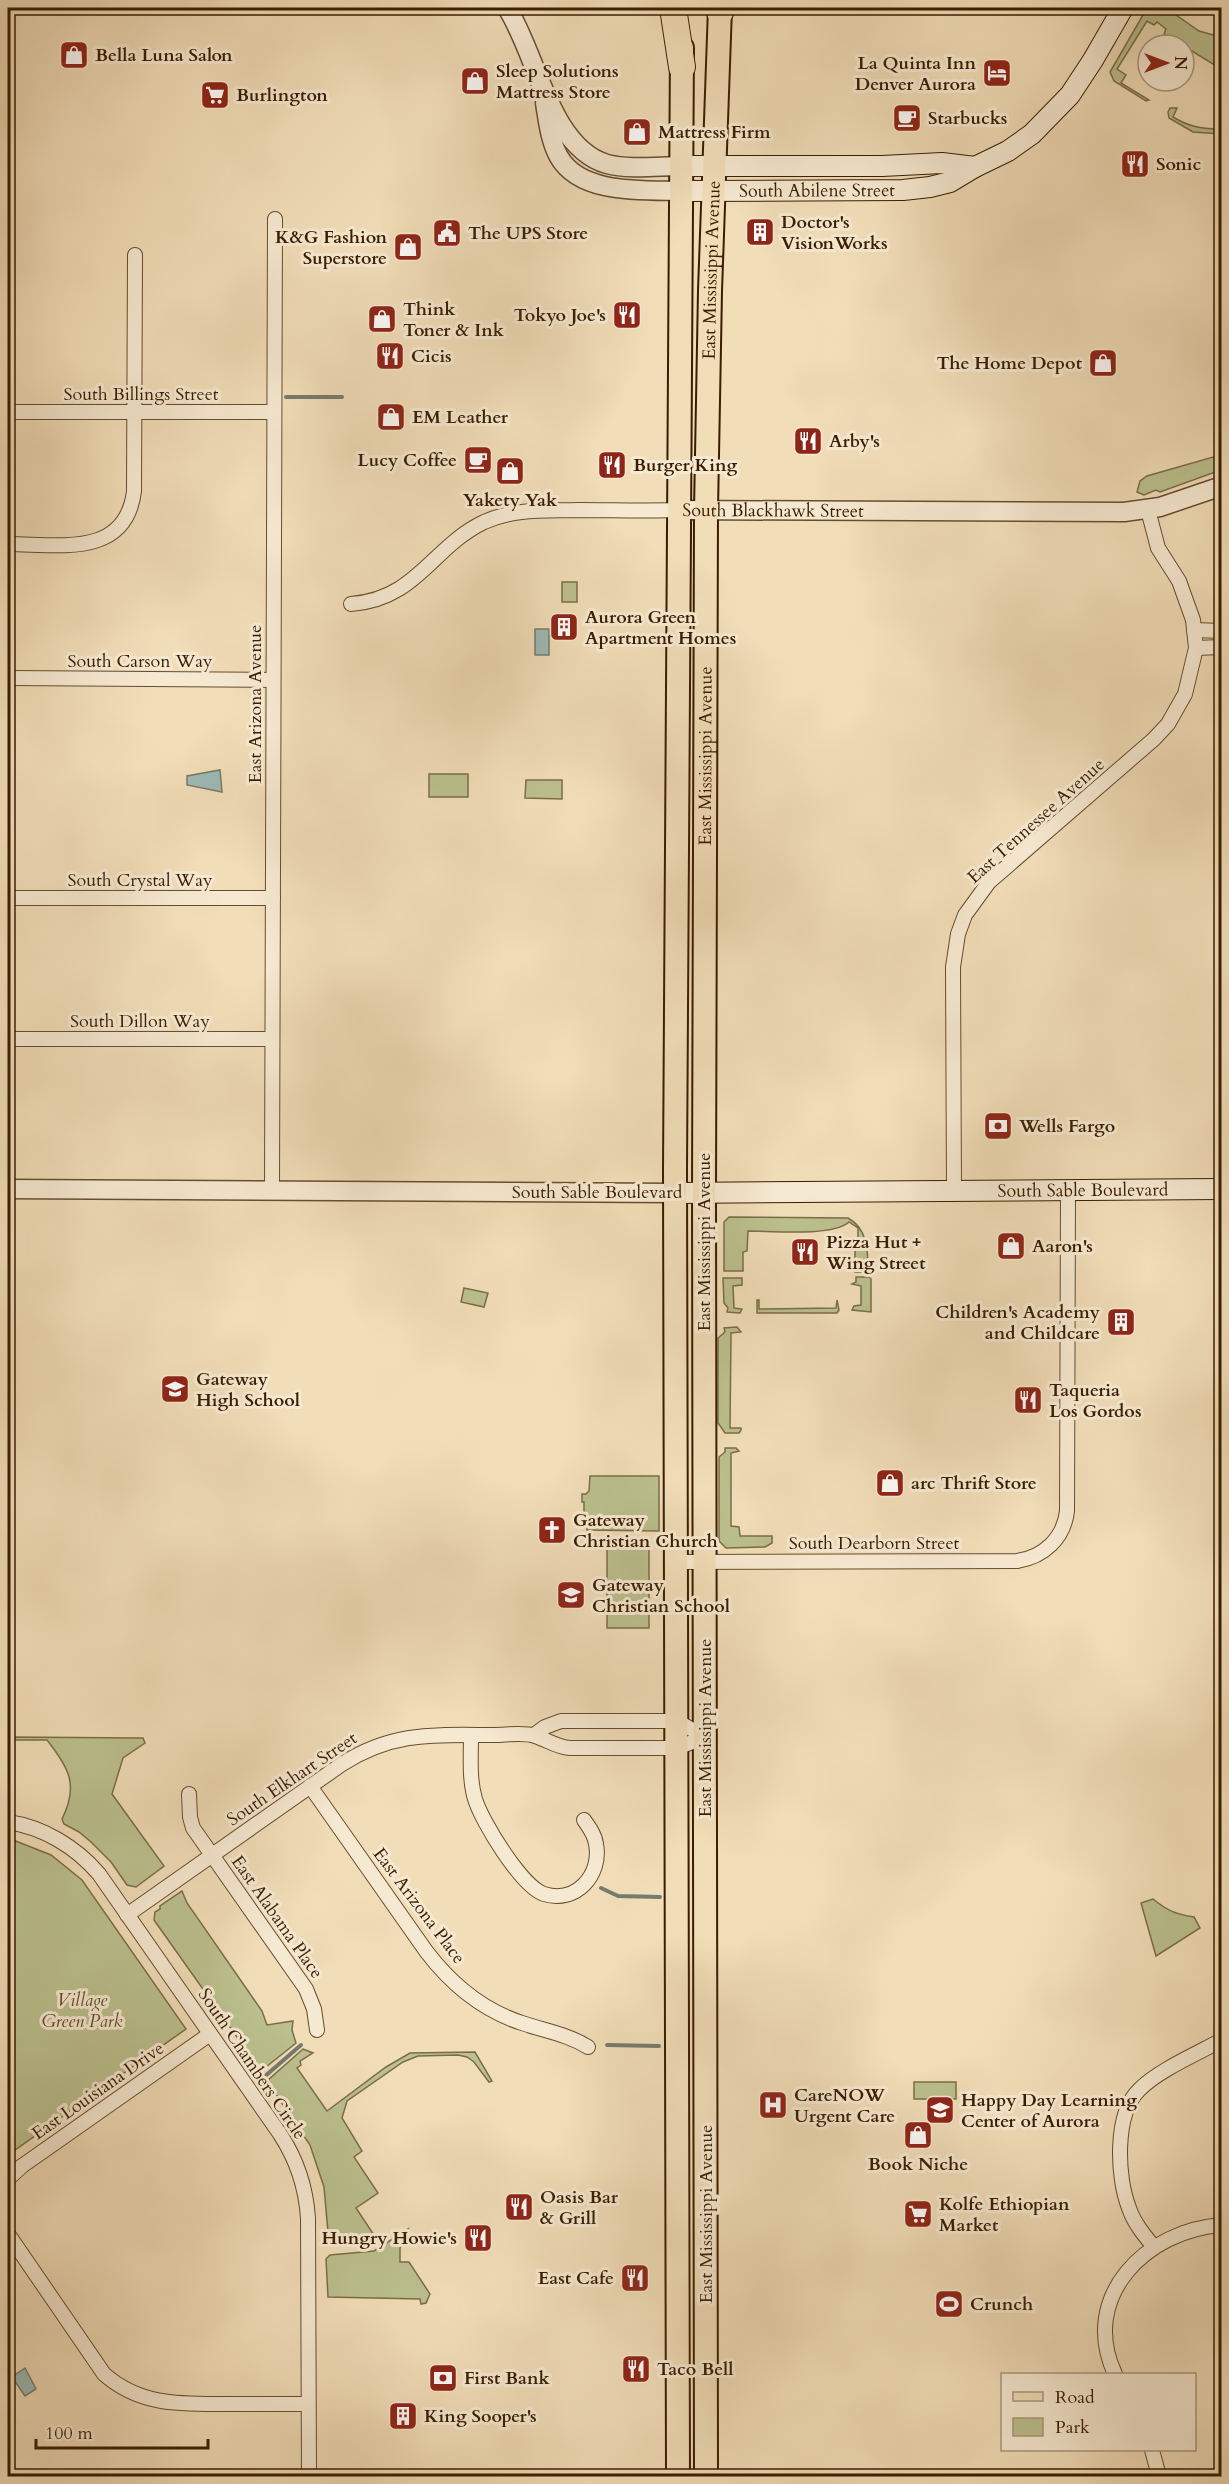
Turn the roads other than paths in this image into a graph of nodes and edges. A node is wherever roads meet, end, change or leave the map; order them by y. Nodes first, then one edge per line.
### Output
1 (507, 8) edge
2 (673, 8) edge
3 (682, 8) edge
4 (1123, 8) edge
5 (720, 9) edge
6 (518, 16) edge
7 (682, 67) junction
8 (542, 86) junction
9 (681, 166) junction
10 (715, 166) junction
11 (975, 167) junction
12 (681, 191) junction
13 (714, 191) junction
14 (275, 219) dead end
15 (135, 255) dead end
16 (8, 412) edge
17 (135, 412) junction
18 (274, 412) junction
19 (1221, 486) edge
20 (679, 510) junction
21 (706, 510) junction
22 (1148, 510) junction
23 (8, 544) edge
24 (351, 604) dead end
25 (1194, 630) junction
26 (1221, 631) edge
27 (1221, 647) edge
28 (1196, 648) junction
29 (8, 678) edge
30 (273, 680) junction
31 (8, 898) edge
32 (273, 898) junction
33 (8, 1039) edge
34 (272, 1039) junction
35 (8, 1189) edge
36 (1221, 1189) edge
37 (272, 1190) junction
38 (954, 1190) junction
39 (1068, 1190) junction
40 (675, 1193) junction
41 (704, 1193) junction
42 (676, 1562) junction
43 (705, 1562) junction
44 (677, 1720) junction
45 (471, 1735) junction
46 (534, 1735) junction
47 (705, 1737) junction
48 (677, 1748) junction
49 (310, 1786) junction
50 (189, 1794) dead end
51 (584, 1820) dead end
52 (8, 1822) edge
53 (211, 1855) junction
54 (127, 1915) junction
55 (316, 2030) dead end
56 (210, 2034) junction
57 (1221, 2040) edge
58 (588, 2047) dead end
59 (8, 2180) edge
60 (1221, 2225) edge
61 (8, 2234) edge
62 (1154, 2247) junction
63 (1115, 2373) edge
64 (308, 2404) junction
65 (1152, 2451) edge
66 (309, 2476) edge
67 (678, 2476) edge
68 (706, 2476) edge
69 (1159, 2476) edge

1 - 6 street, South Abilene Street
2 - 7 highway
3 - 7 main road, East Mississippi Avenue
4 - 11 main road, South Abilene Street
5 - 10 main road, East Mississippi Avenue
6 - 8 street, South Abilene Street
7 - 9 main road, East Mississippi Avenue
8 - 9 street, South Abilene Street
8 - 12 street, South Abilene Street
9 - 10 main road, South Abilene Street
9 - 12 main road, East Mississippi Avenue
10 - 11 main road, South Abilene Street
10 - 13 main road, East Mississippi Avenue
11 - 13 main road, South Abilene Street
12 - 13 main road, South Abilene Street
12 - 20 main road, East Mississippi Avenue
13 - 21 main road, East Mississippi Avenue
14 - 18 street, East Arizona Avenue
15 - 17 street
16 - 17 street, South Billings Street
17 - 18 street, South Billings Street
17 - 23 street
18 - 30 street, East Arizona Avenue
19 - 22 street, South Blackhawk Street
20 - 21 street, South Blackhawk Street
20 - 24 street, South Blackhawk Street
20 - 40 main road, East Mississippi Avenue
21 - 22 street, South Blackhawk Street
21 - 41 main road, East Mississippi Avenue
22 - 25 street, East Tennessee Avenue
25 - 26 street
25 - 28 street, East Tennessee Avenue
27 - 28 street
28 - 38 street, East Tennessee Avenue
29 - 30 street, South Carson Way
30 - 32 street, East Arizona Avenue
31 - 32 street, South Crystal Way
32 - 34 street, East Arizona Avenue
33 - 34 street, South Dillon Way
34 - 37 street, East Arizona Avenue
35 - 37 street, South Sable Boulevard
36 - 39 main road, South Sable Boulevard
37 - 40 street, South Sable Boulevard
38 - 39 main road, South Sable Boulevard
38 - 41 main road, South Sable Boulevard
39 - 43 street, South Dearborn Street
40 - 41 main road, South Sable Boulevard
40 - 42 main road, East Mississippi Avenue
41 - 43 main road, East Mississippi Avenue
42 - 43 street, South Dearborn Street
42 - 44 main road, East Mississippi Avenue
43 - 47 main road, East Mississippi Avenue
44 - 46 street, South Elkhart Street
44 - 47 street
44 - 48 main road, East Mississippi Avenue
45 - 46 street, South Elkhart Street
45 - 49 street, South Elkhart Street
45 - 51 street
46 - 48 street, South Elkhart Street
47 - 48 street
47 - 68 main road, East Mississippi Avenue
48 - 67 main road, East Mississippi Avenue
49 - 53 street, South Elkhart Street
49 - 58 street, East Arizona Place
50 - 53 street, East Alabama Place
52 - 54 street, South Chambers Circle
53 - 54 street, South Elkhart Street
53 - 55 street, East Alabama Place
54 - 56 street, South Chambers Circle
56 - 59 street, East Louisiana Drive
56 - 64 street, South Chambers Circle
57 - 62 street
60 - 62 street
61 - 64 street
62 - 63 street
64 - 66 street, South Chambers Circle
65 - 69 street

